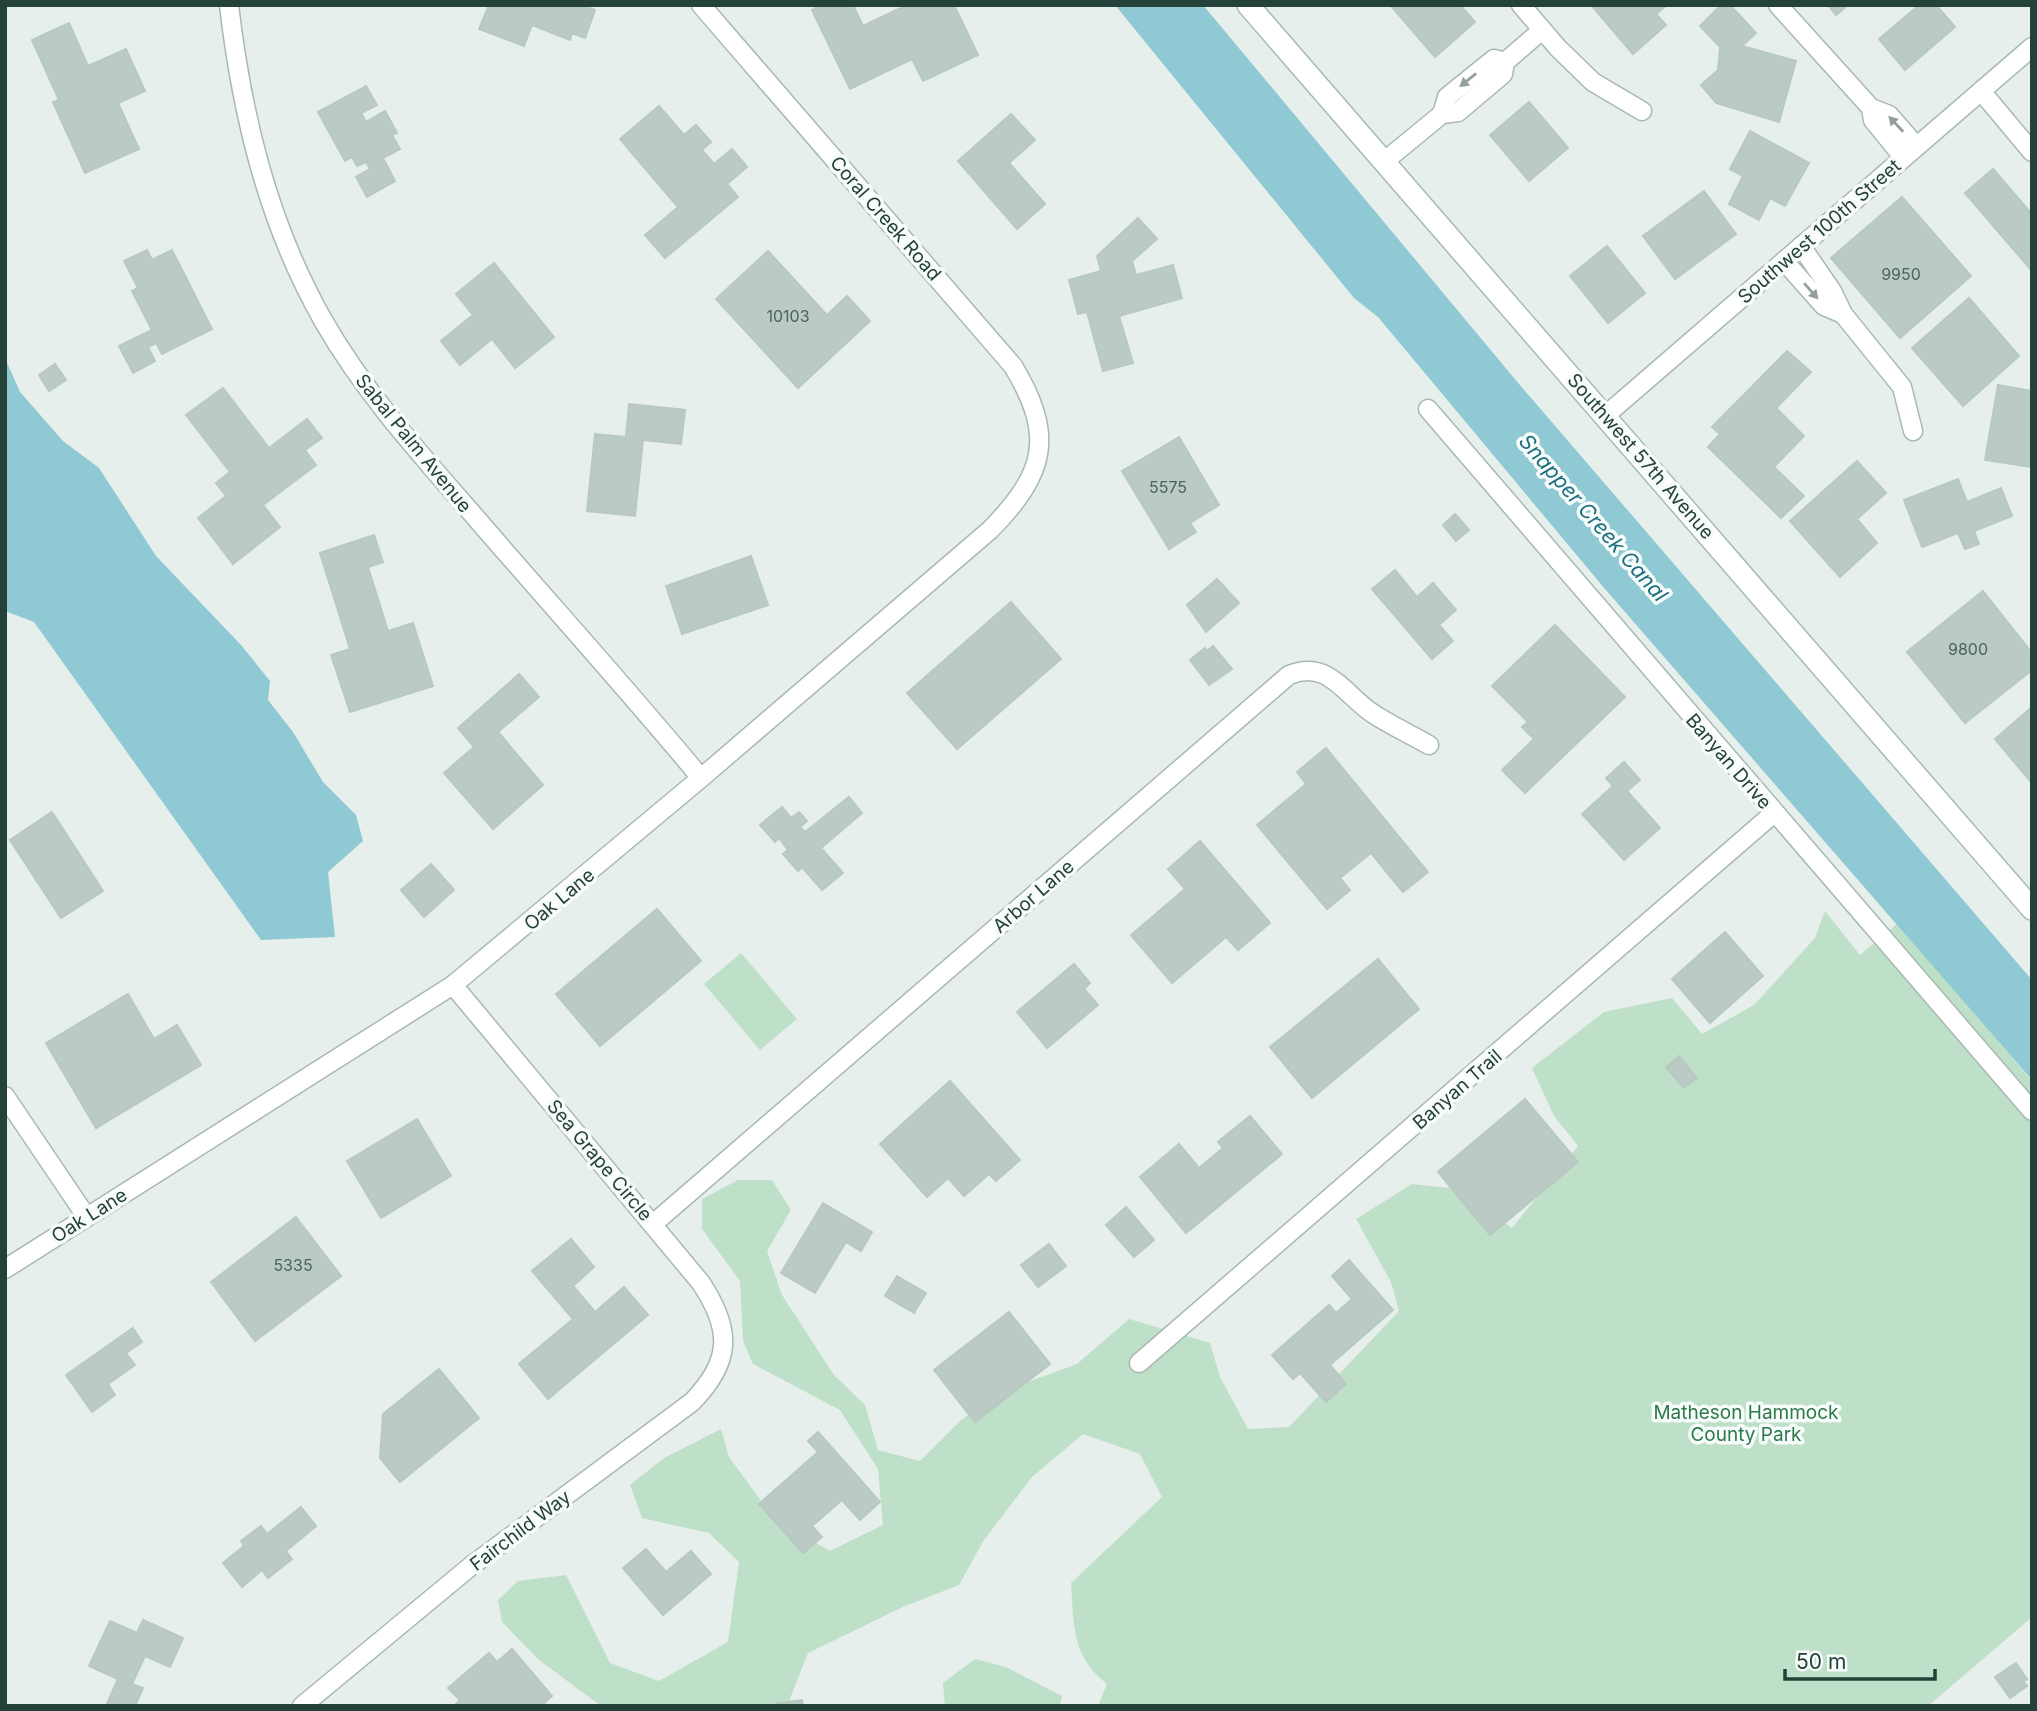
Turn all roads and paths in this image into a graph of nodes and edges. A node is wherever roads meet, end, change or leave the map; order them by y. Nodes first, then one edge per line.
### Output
1 (229, 5) edge
2 (701, 5) edge
3 (1248, 5) edge
4 (1521, 5) edge
5 (1777, 5) edge
6 (1542, 30) junction
7 (2032, 47) edge
8 (1981, 91) junction
9 (1642, 111) dead end
10 (1910, 152) junction
11 (2032, 152) edge
12 (1386, 160) junction
13 (1801, 246) junction
14 (1784, 261) junction
15 (1843, 314) junction
16 (1428, 409) dead end
17 (1606, 415) junction
18 (1913, 431) dead end
19 (1040, 447) joint
20 (1429, 745) dead end
21 (701, 778) junction
22 (1774, 813) junction
23 (2032, 909) edge
24 (453, 985) junction
25 (5, 1096) edge
26 (2032, 1111) edge
27 (86, 1216) junction
28 (653, 1224) junction
29 (5, 1269) edge
30 (725, 1347) joint
31 (1139, 1363) dead end
32 (302, 1706) edge

1 - 21 street, Sabal Palm Avenue
2 - 19 street, Coral Creek Road
3 - 12 main road, Southwest 57th Avenue
4 - 6 street
5 - 10 street
6 - 9 street
6 - 12 street
7 - 8 street, Southwest 100th Street
8 - 10 street, Southwest 100th Street
8 - 11 street
10 - 13 street, Southwest 100th Street
12 - 17 main road, Southwest 57th Avenue
13 - 14 street, Southwest 100th Street
13 - 15 street
14 -> 15 street
14 - 17 street, Southwest 100th Street
15 - 18 street
16 - 22 street, Banyan Drive
17 - 23 main road, Southwest 57th Avenue
19 - 21 street, Oak Lane
20 - 28 street, Arbor Lane
21 - 24 street, Oak Lane
22 - 26 street, Banyan Drive
22 - 31 street, Banyan Trail
24 - 27 street, Oak Lane
24 - 28 street, Sea Grape Circle
25 - 27 street
27 - 29 street, Oak Lane
28 - 30 street, Sea Grape Circle
30 - 32 street, Fairchild Way

